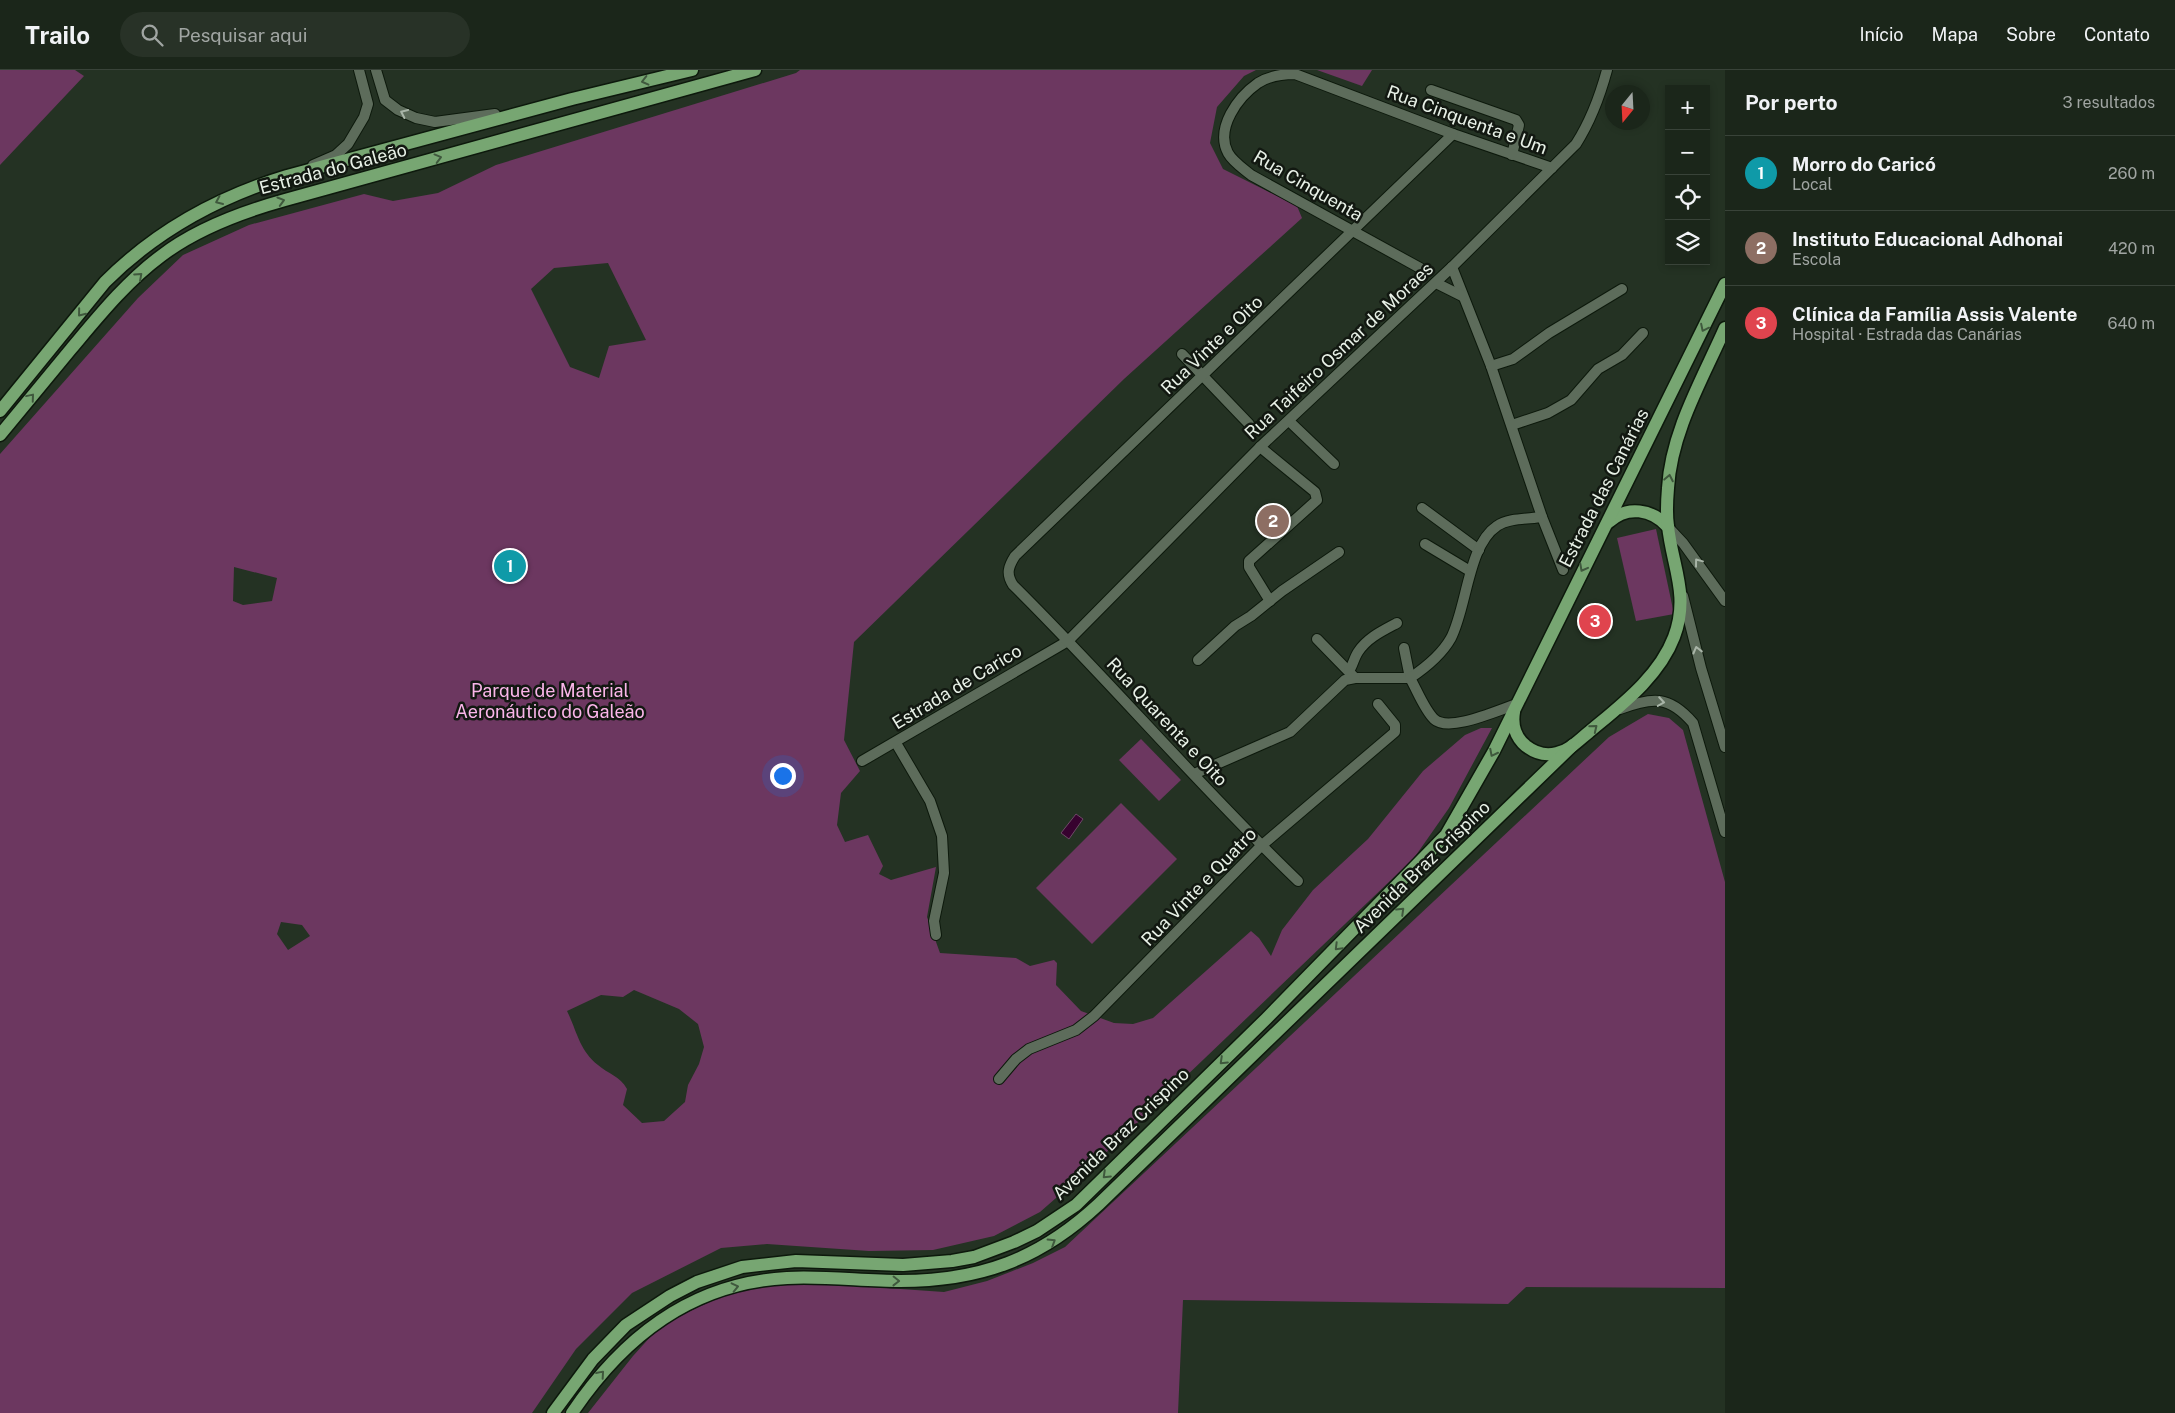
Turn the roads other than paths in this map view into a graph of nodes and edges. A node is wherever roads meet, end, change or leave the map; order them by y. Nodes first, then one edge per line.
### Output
1 (359, 70) edge
2 (376, 70) edge
3 (692, 70) edge
4 (755, 70) edge
5 (1607, 70) edge
6 (1258, 83) joint
7 (1431, 90) dead end
8 (572, 99) junction
9 (1453, 134) junction
10 (1512, 155) junction
11 (1552, 168) junction
12 (287, 176) junction
13 (1353, 231) junction
14 (1452, 267) junction
15 (1420, 268) dead end
16 (1436, 283) junction
17 (1725, 284) edge
18 (1622, 289) dead end
19 (1462, 296) junction
20 (1725, 328) edge
21 (1642, 333) dead end
22 (1182, 354) dead end
23 (1491, 366) junction
24 (1203, 377) junction
25 (0, 412) edge
26 (1289, 421) junction
27 (1249, 424) dead end
28 (1512, 424) junction
29 (0, 435) edge
30 (1260, 447) junction
31 (1334, 464) dead end
32 (1422, 508) dead end
33 (1542, 517) junction
34 (1606, 525) junction
35 (1668, 527) junction
36 (1425, 544) dead end
37 (1480, 550) junction
38 (1339, 552) dead end
39 (1563, 570) dead end
40 (1470, 571) junction
41 (1013, 585) joint
42 (1681, 586) junction
43 (1270, 601) junction
44 (1725, 601) edge
45 (1397, 623) dead end
46 (1317, 639) dead end
47 (1068, 641) junction
48 (1404, 648) dead end
49 (1198, 660) dead end
50 (1352, 674) junction
51 (1410, 678) junction
52 (1378, 704) dead end
53 (1516, 706) junction
54 (1614, 711) junction
55 (896, 743) junction
56 (1573, 745) junction
57 (1725, 747) edge
58 (862, 761) dead end
59 (1194, 774) junction
60 (1725, 831) edge
61 (1261, 846) junction
62 (1298, 881) dead end
63 (936, 935) dead end
64 (998, 1079) dead end
65 (553, 1413) edge
66 (572, 1413) edge

1 - 12 street
8 -> 2 street
3 -> 8 main road, Estrada do Galeão
29 -> 4 main road, Estrada do Galeão
5 - 11 street, Rua Taifeiro Osmar de Moraes
6 - 9 street, Rua Cinquenta e Um
6 - 13 street, Rua Cinquenta
7 - 10 street
8 - 12 main road, Estrada do Galeão
9 - 10 street, Rua Cinquenta e Um
9 - 13 street, Rua Vinte e Oito
10 - 11 street, Rua Cinquenta e Um
11 - 14 street, Rua Taifeiro Osmar de Moraes
12 -> 25 main road, Estrada do Galeão
13 - 15 street, Rua Cinquenta
13 - 24 street, Rua Vinte e Oito
14 - 16 street, Rua Taifeiro Osmar de Moraes
14 - 19 street
16 - 19 street
16 - 26 street, Rua Taifeiro Osmar de Moraes
17 -> 34 main road, Estrada das Canárias
18 - 23 street
19 - 23 street
35 -> 20 main road
21 - 28 street
22 - 24 street
23 - 28 street
24 - 27 street
24 - 41 street, Rua Vinte e Oito
26 - 30 street, Rua Taifeiro Osmar de Moraes
26 - 31 street
28 - 33 street
30 - 43 street
30 - 47 street, Rua Taifeiro Osmar de Moraes
32 - 37 street
33 - 37 street
33 - 39 street
34 - 35 main road
34 -> 53 main road, Estrada das Canárias
35 - 42 main road
44 -> 35 street
36 - 40 street
37 - 40 street
38 - 43 street
40 - 51 street
41 - 47 street, Rua Quarenta e Oito
42 - 54 main road
57 -> 42 street
43 - 49 street
45 - 50 street
46 - 50 street
47 - 55 street, Estrada de Carico
47 - 59 street, Rua Quarenta e Oito
48 - 51 street
50 - 51 street
50 - 59 street
51 - 53 street
52 - 61 street, Rua Vinte e Quatro
53 - 56 main road
53 -> 65 main road, Avenida Braz Crispino
56 -> 54 main road
54 -> 60 street
55 - 58 street, Estrada de Carico
55 - 63 street
66 -> 56 main road, Avenida Braz Crispino
59 - 61 street, Rua Quarenta e Oito
61 - 62 street, Rua Quarenta e Oito
61 - 64 street, Rua Vinte e Quatro

